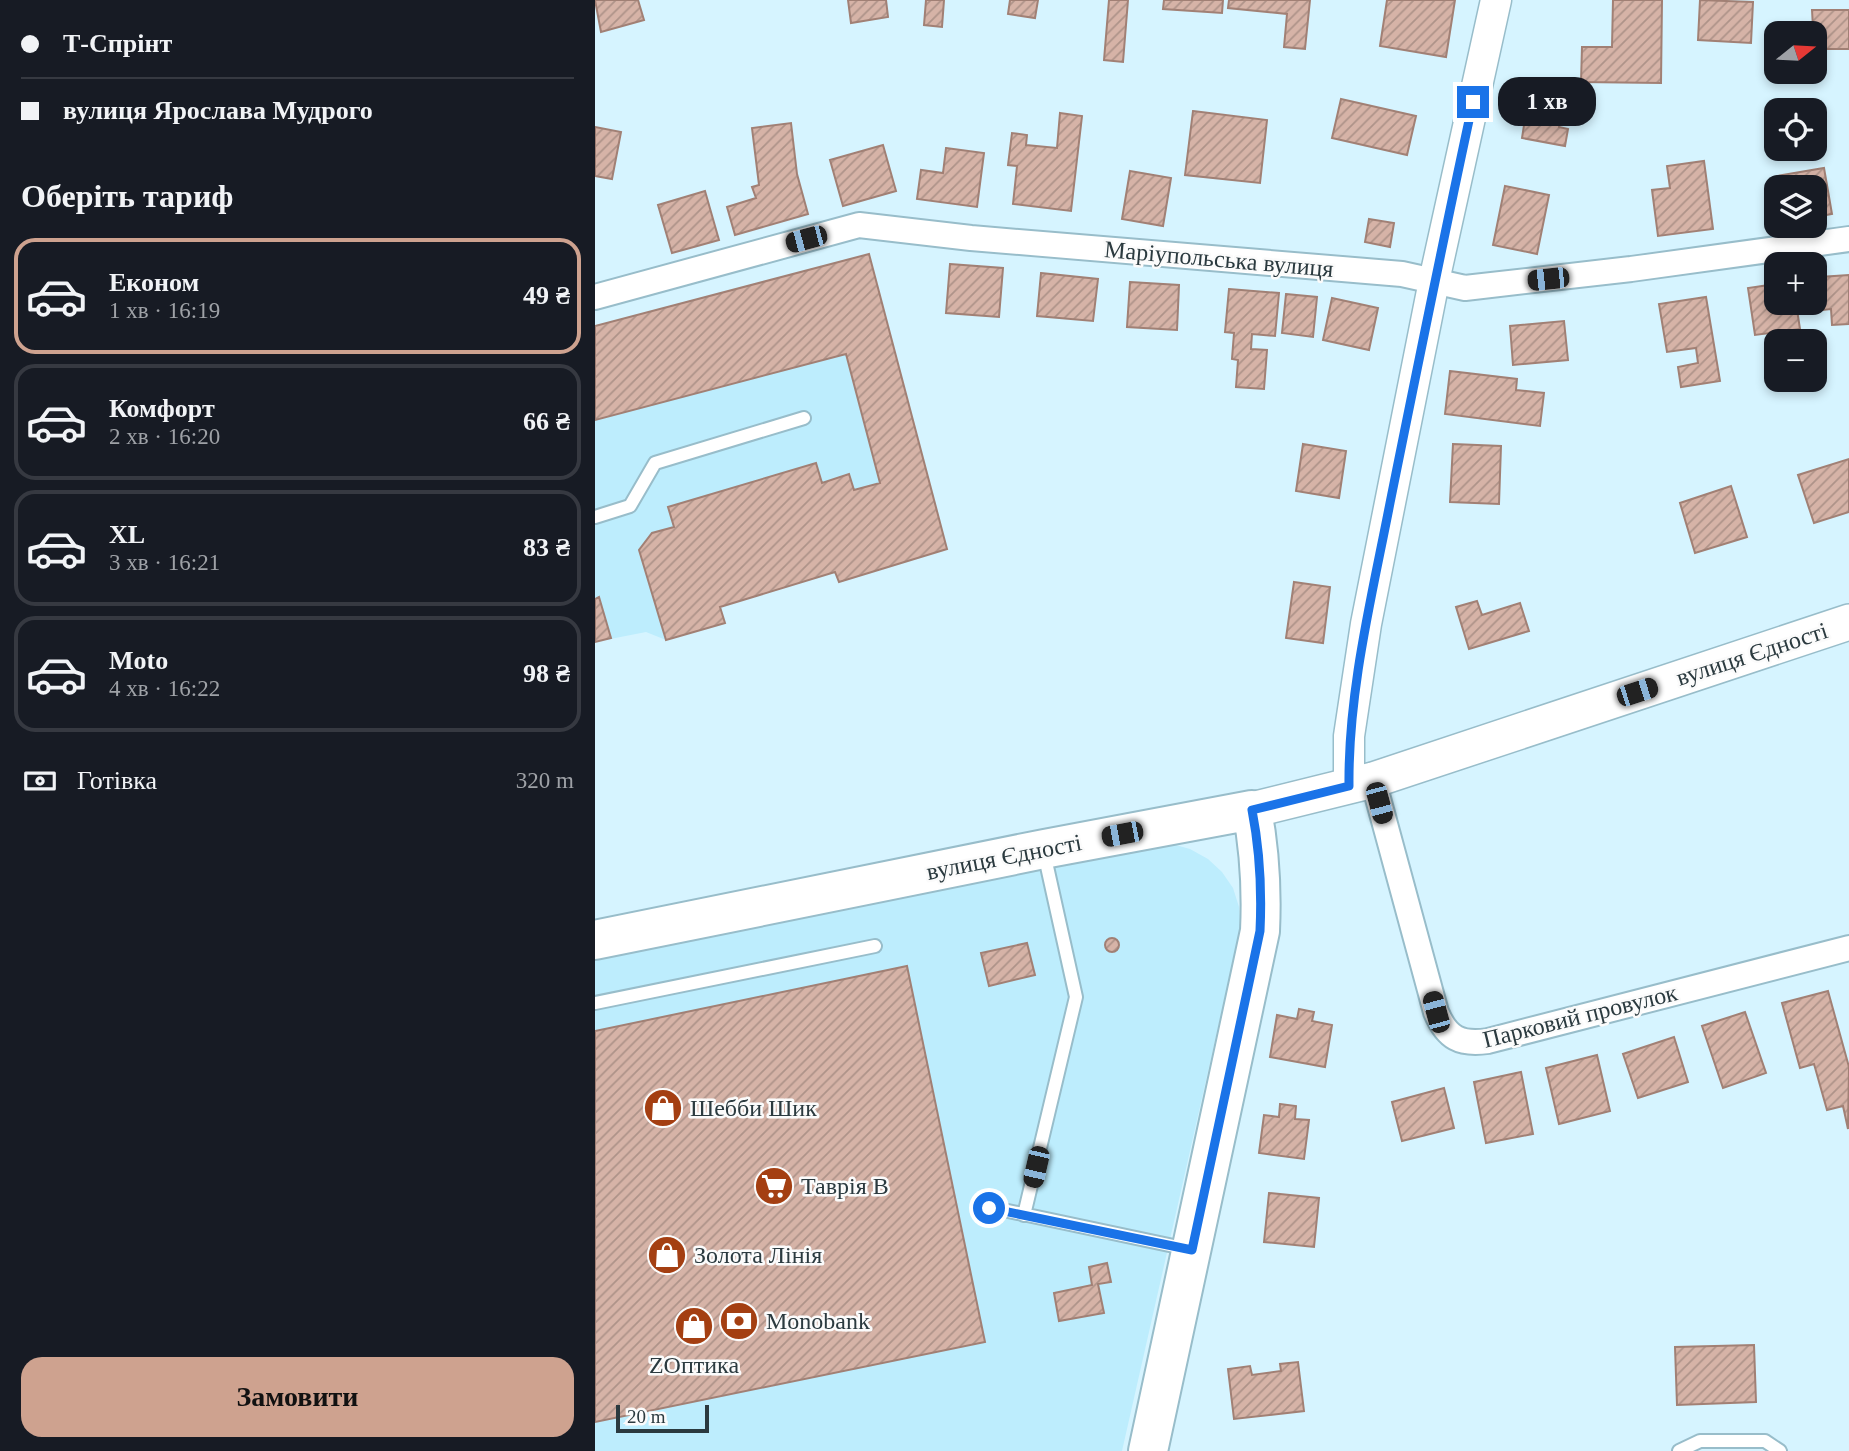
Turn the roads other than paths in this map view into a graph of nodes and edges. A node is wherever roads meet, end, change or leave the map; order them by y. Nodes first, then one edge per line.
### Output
1 (1496, 0) edge
2 (1849, 239) edge
3 (1434, 281) junction
4 (595, 297) edge
5 (804, 418) dead end
6 (595, 517) edge
7 (1849, 622) edge
8 (1361, 783) junction
9 (1252, 810) junction
10 (1044, 849) junction
11 (595, 940) edge
12 (875, 946) dead end
13 (1849, 948) edge
14 (595, 1003) edge
15 (989, 1208) dead end
16 (1024, 1215) junction
17 (1192, 1250) junction
18 (1148, 1451) edge
19 (1679, 1451) edge
20 (1780, 1451) edge

1 - 3 street
2 - 3 street, Маріупольська вулиця
3 - 4 street, Маріупольська вулиця
3 - 8 street
5 - 6 lane
7 - 8 main road, вулиця Єдності
8 - 9 main road, вулиця Єдності
8 - 13 street, Парковий провулок
9 - 10 main road, вулиця Єдності
9 - 17 main road
10 - 11 main road, вулиця Єдності
10 - 16 lane
12 - 14 lane
15 - 16 lane
16 - 17 lane
17 - 18 main road
19 - 20 lane

